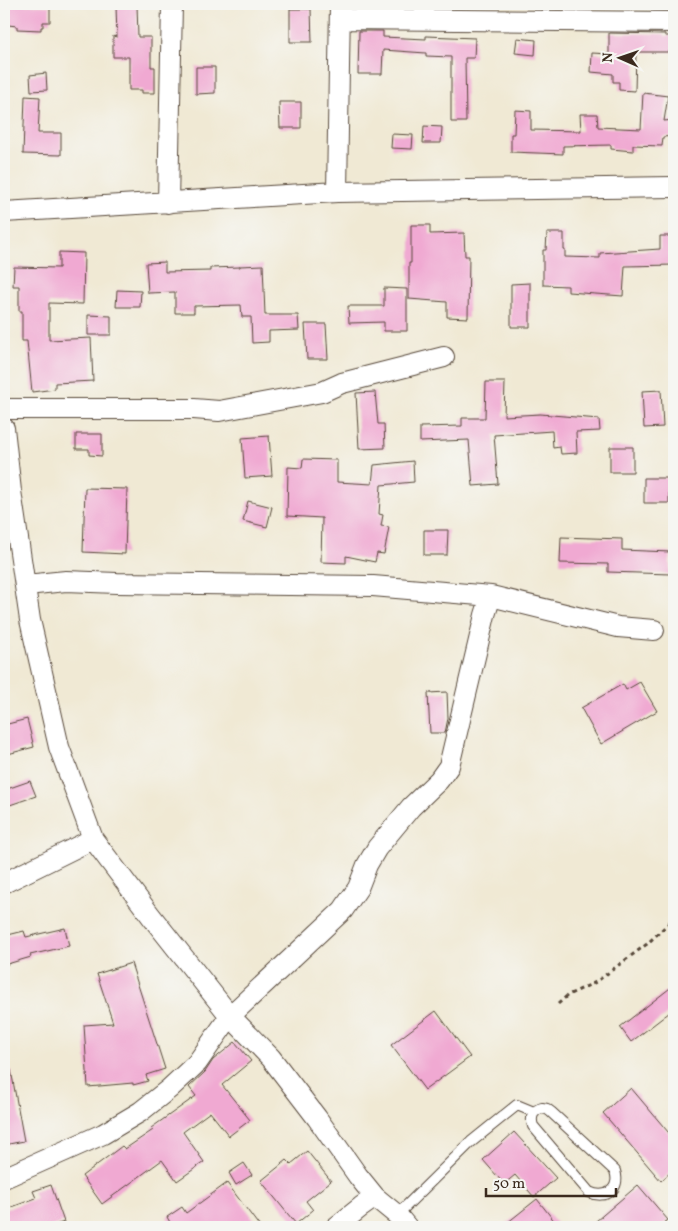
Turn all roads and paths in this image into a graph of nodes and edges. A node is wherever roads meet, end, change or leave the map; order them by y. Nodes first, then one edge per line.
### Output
1 (172, 4) edge
2 (340, 12) edge
3 (674, 22) edge
4 (674, 187) edge
5 (337, 192) junction
6 (168, 203) junction
7 (4, 212) edge
8 (444, 357) dead end
9 (4, 409) edge
10 (4, 428) edge
11 (8, 492) edge
12 (26, 585) junction
13 (491, 596) junction
14 (654, 630) dead end
15 (93, 839) junction
16 (4, 883) edge
17 (674, 917) edge
18 (558, 1004) dead end
19 (230, 1016) junction
20 (534, 1112) junction
21 (4, 1178) edge
22 (375, 1197) junction
23 (402, 1221) edge
24 (336, 1227) edge

1 - 6 street
2 - 3 street
2 - 5 street
4 - 5 street
5 - 6 street
6 - 7 street
8 - 9 street
10 - 11 street
11 - 12 street
12 - 13 street
12 - 15 street
13 - 14 street
13 - 19 street
15 - 16 street
15 - 19 street
17 - 18 path
19 - 21 street
19 - 22 street
20 - 20 lane
20 - 23 lane
22 - 23 street
22 - 24 street

